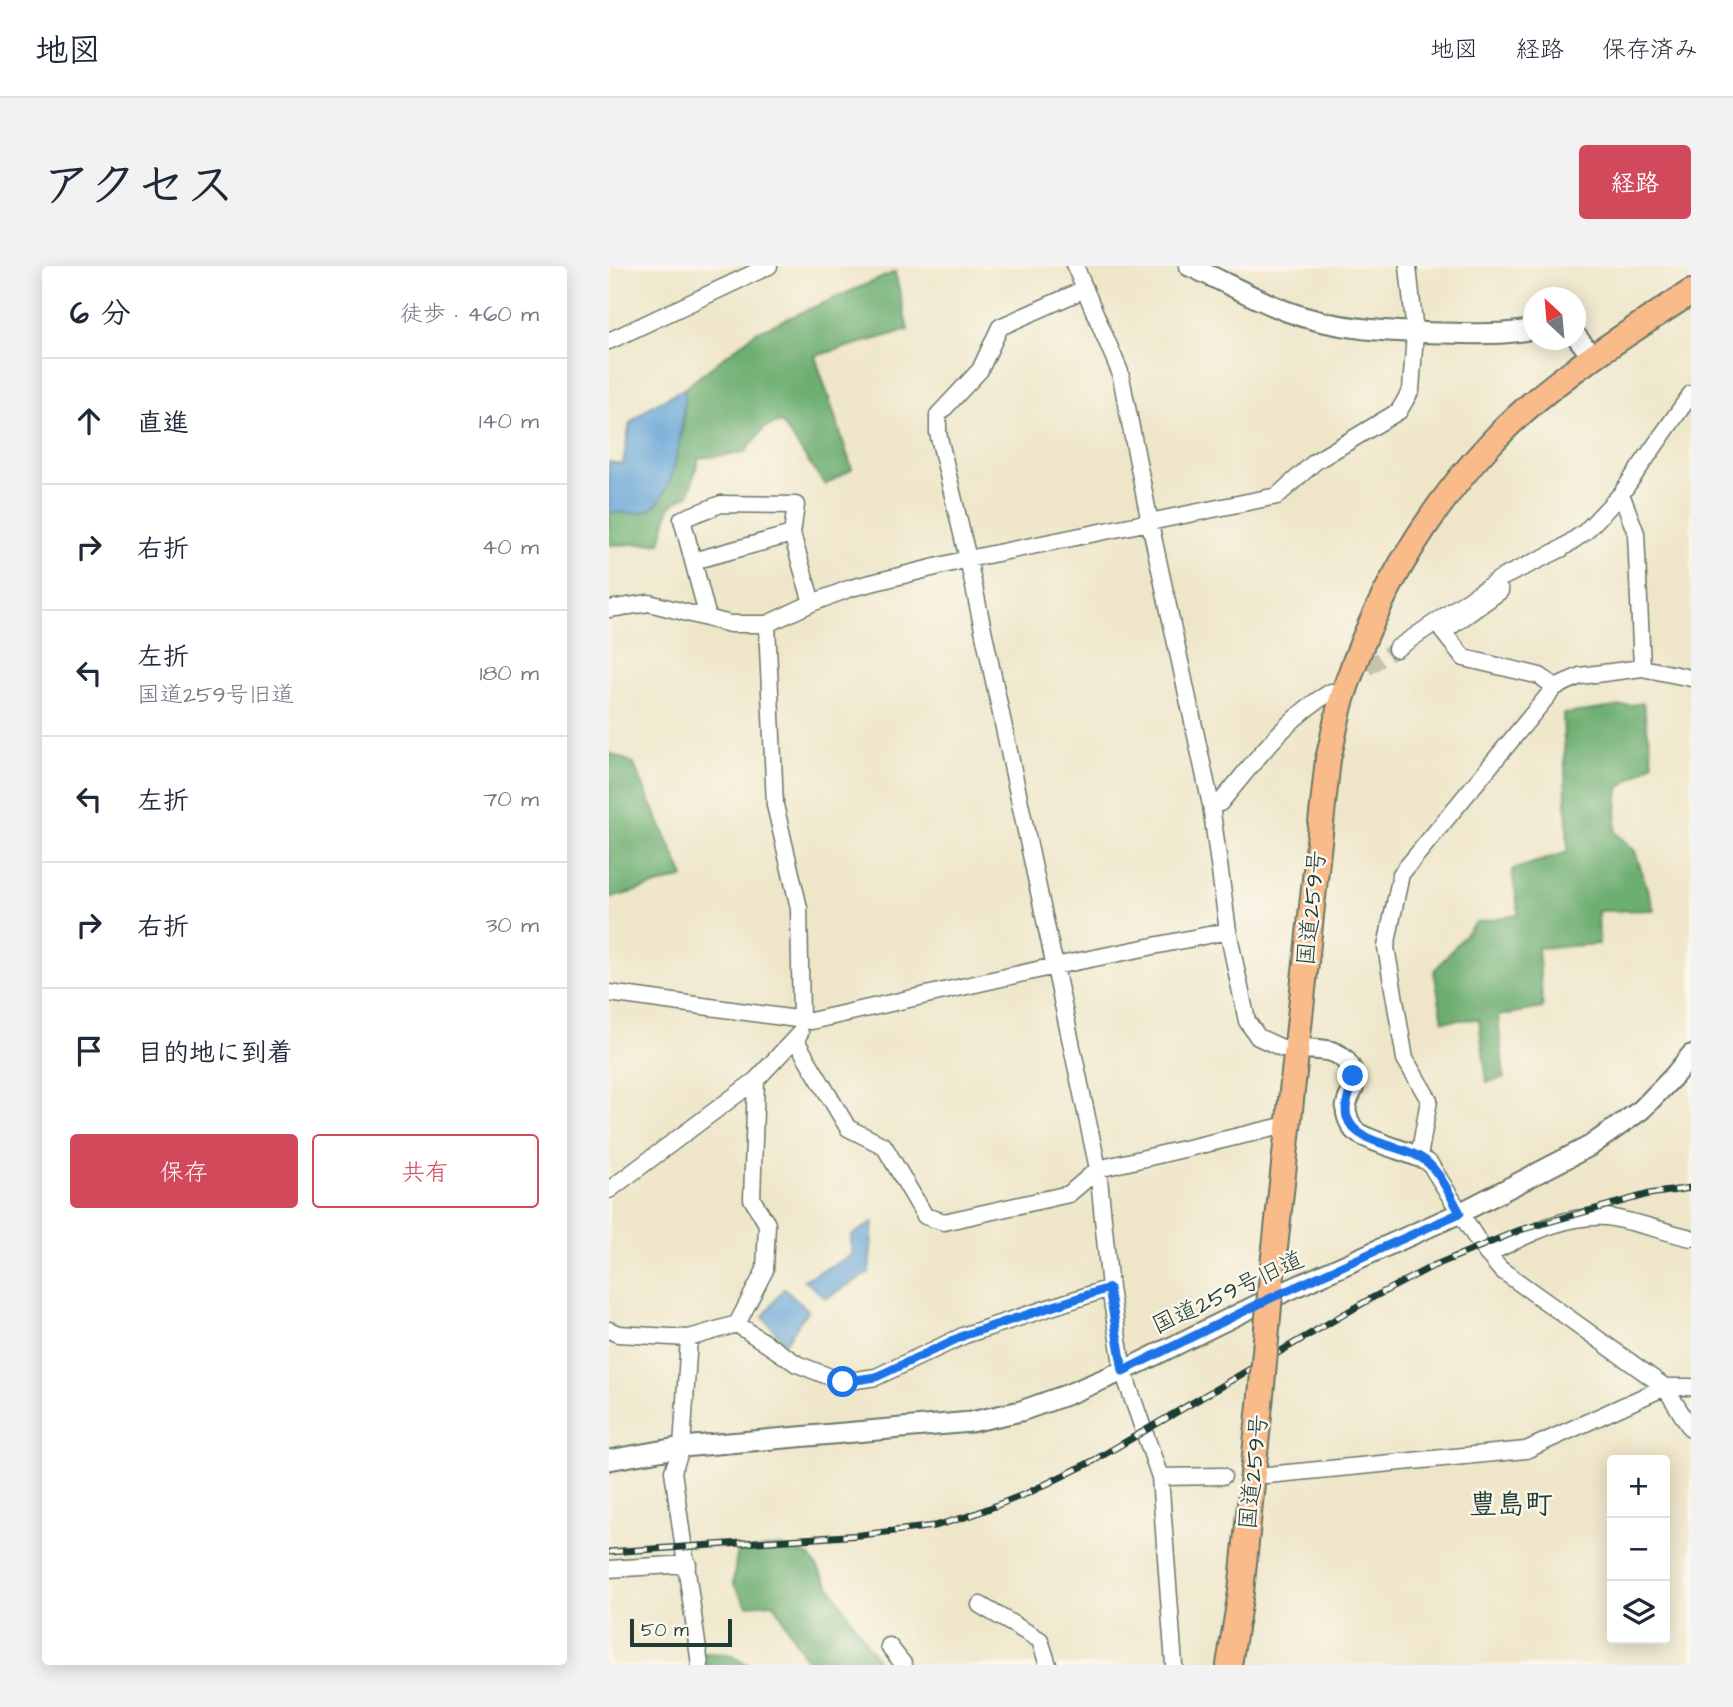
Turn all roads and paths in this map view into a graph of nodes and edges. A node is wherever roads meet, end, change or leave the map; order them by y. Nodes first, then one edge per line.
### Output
1 (769, 266) edge
2 (1075, 266) edge
3 (1189, 266) edge
4 (1408, 266) edge
5 (1085, 289) junction
6 (1691, 292) edge
7 (1523, 331) edge
8 (1415, 332) junction
9 (609, 341) edge
10 (1586, 348) edge
11 (1593, 357) junction
12 (1691, 394) edge
13 (1621, 494) junction
14 (1150, 523) junction
15 (792, 534) junction
16 (968, 559) junction
17 (693, 561) junction
18 (1501, 578) junction
19 (812, 603) junction
20 (609, 609) edge
21 (708, 618) junction
22 (767, 624) junction
23 (1396, 649) tunnel mouth
24 (1642, 668) junction
25 (1691, 678) edge
26 (1555, 687) junction
27 (1331, 692) tunnel mouth
28 (1211, 805) junction
29 (1228, 931) junction
30 (1055, 966) junction
31 (609, 993) edge
32 (806, 1021) junction
33 (795, 1038) junction
34 (1297, 1048) junction
35 (1691, 1055) edge
36 (756, 1080) junction
37 (1289, 1127) junction
38 (1419, 1157) junction
39 (1098, 1169) junction
40 (609, 1190) edge
41 (1460, 1213) junction
42 (1691, 1238) edge
43 (1487, 1254) junction
44 (1109, 1288) junction
45 (737, 1324) junction
46 (609, 1330) edge
47 (689, 1338) junction
48 (1123, 1371) junction
49 (1665, 1387) junction
50 (1691, 1387) edge
51 (1691, 1429) edge
52 (681, 1447) junction
53 (609, 1460) edge
54 (1267, 1475) dead end
55 (1223, 1476) dead end
56 (1160, 1477) junction
57 (688, 1564) junction
58 (609, 1569) edge
59 (980, 1605) dead end
60 (890, 1646) dead end
61 (700, 1665) edge
62 (904, 1665) edge
63 (1048, 1665) edge
64 (1174, 1665) edge
65 (1229, 1665) edge

1 - 9 street
2 - 5 street
3 - 8 street
4 - 8 street
5 - 14 street
5 - 16 street
6 - 11 highway, 国道259号
7 - 8 street
8 - 14 street
10 - 11 street
11 - 34 highway, 国道259号
12 - 13 street
13 - 18 street
13 - 24 street
14 - 16 street
14 - 28 street
15 - 17 street
15 - 17 street
15 - 19 street
16 - 19 street
16 - 30 street
17 - 21 street
18 - 23 street
18 - 26 street
19 - 22 street
20 - 21 street
21 - 22 street
22 - 32 street
24 - 25 street
24 - 26 street
26 - 38 street
27 - 28 street
28 - 29 street
29 - 30 street
29 - 34 street
30 - 32 street
30 - 39 street
31 - 32 street
32 - 33 street
33 - 36 street
33 - 39 street
34 - 37 highway, 国道259号
34 - 38 street
35 - 41 street, 国道259号旧道
36 - 40 street
36 - 45 street
37 - 39 street
37 - 65 highway, 国道259号, bridge
38 - 41 street
39 - 44 street
41 - 43 street
41 - 48 street, 国道259号旧道
42 - 43 street
43 - 49 street
44 - 45 street
44 - 48 street
45 - 47 street
46 - 47 street
47 - 52 street
48 - 52 street, 国道259号旧道
48 - 56 street
49 - 50 street
49 - 51 street
49 - 54 street
52 - 53 street, 国道259号旧道
52 - 57 street
55 - 56 street
56 - 64 street
57 - 58 street
57 - 61 street
59 - 63 street
60 - 62 street

